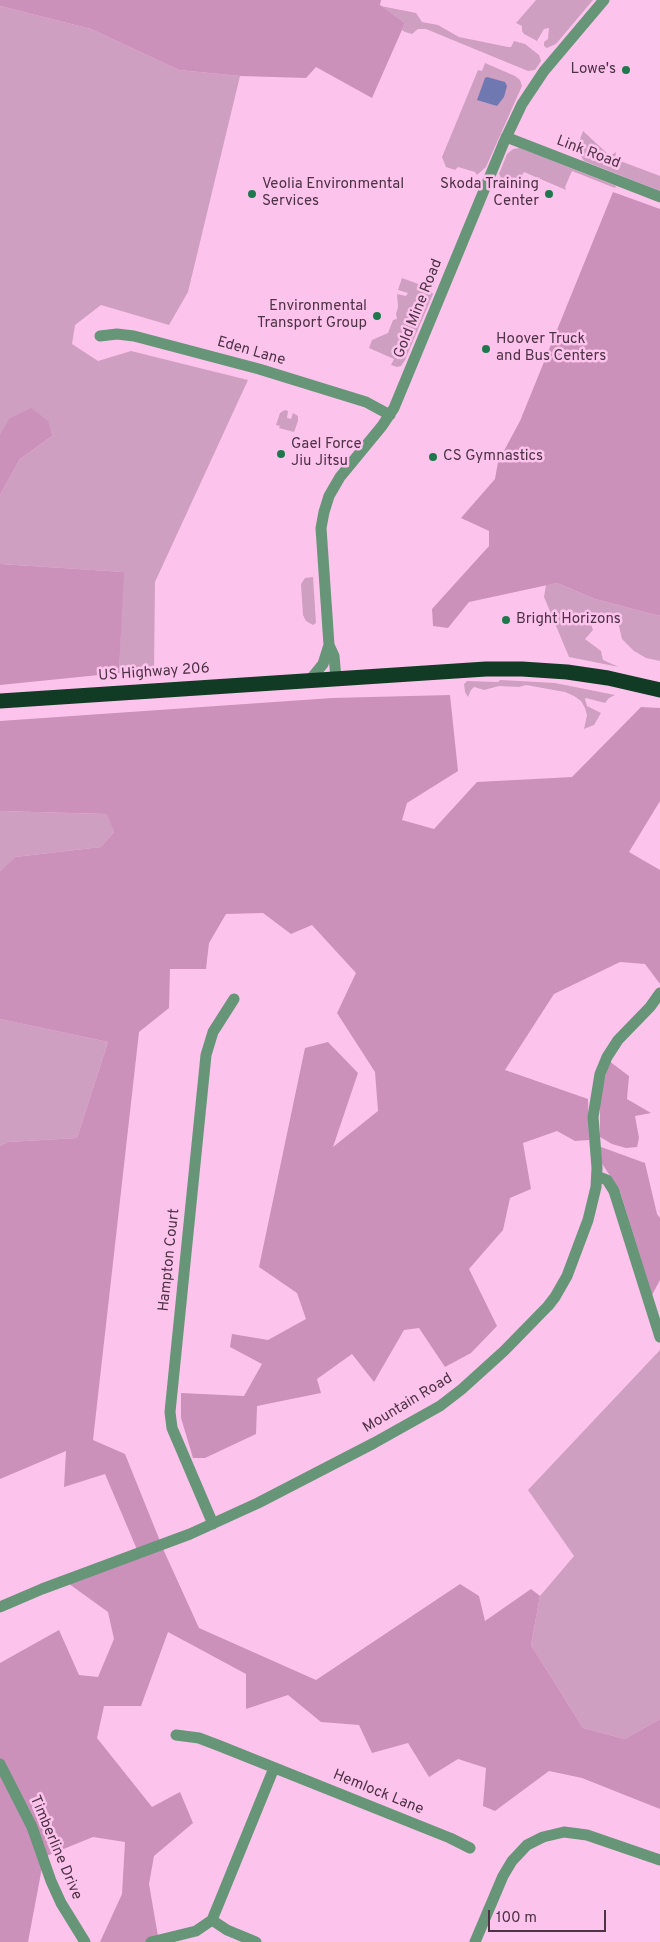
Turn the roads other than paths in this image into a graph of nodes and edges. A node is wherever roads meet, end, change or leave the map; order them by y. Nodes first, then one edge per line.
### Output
1 (604, 0) edge
2 (506, 137) junction
3 (660, 197) edge
4 (100, 336) dead end
5 (390, 415) junction
6 (329, 645) junction
7 (336, 678) junction
8 (660, 679) edge
9 (310, 680) junction
10 (637, 684) junction
11 (660, 690) edge
12 (0, 701) edge
13 (660, 993) edge
14 (234, 998) dead end
15 (597, 1176) junction
16 (660, 1337) edge
17 (214, 1524) junction
18 (0, 1607) edge
19 (176, 1735) dead end
20 (0, 1764) edge
21 (274, 1768) junction
22 (470, 1848) dead end
23 (660, 1860) edge
24 (212, 1920) junction
25 (85, 1942) edge
26 (151, 1942) edge
27 (256, 1942) edge
28 (475, 1942) edge

1 - 2 street, Gold Mine Road
2 - 3 street, Link Road
2 - 5 street, Gold Mine Road
4 - 5 street, Eden Lane
5 - 6 street, Gold Mine Road
6 - 7 street, Gold Mine Road
6 - 9 street, Gold Mine Road
7 - 9 highway, US Highway 206
7 - 10 highway, US Highway 206
8 - 10 highway
9 - 12 highway, US Highway 206
10 - 11 highway, US Highway 206
13 - 15 street, Mountain Road
14 - 17 street, Hampton Court
15 - 16 street
15 - 17 street, Mountain Road
17 - 18 street, Mountain Road
19 - 21 street, Hemlock Lane
20 - 25 street, Timberline Drive
21 - 22 street, Hemlock Lane
21 - 24 street
23 - 28 street
24 - 26 street
24 - 27 street

